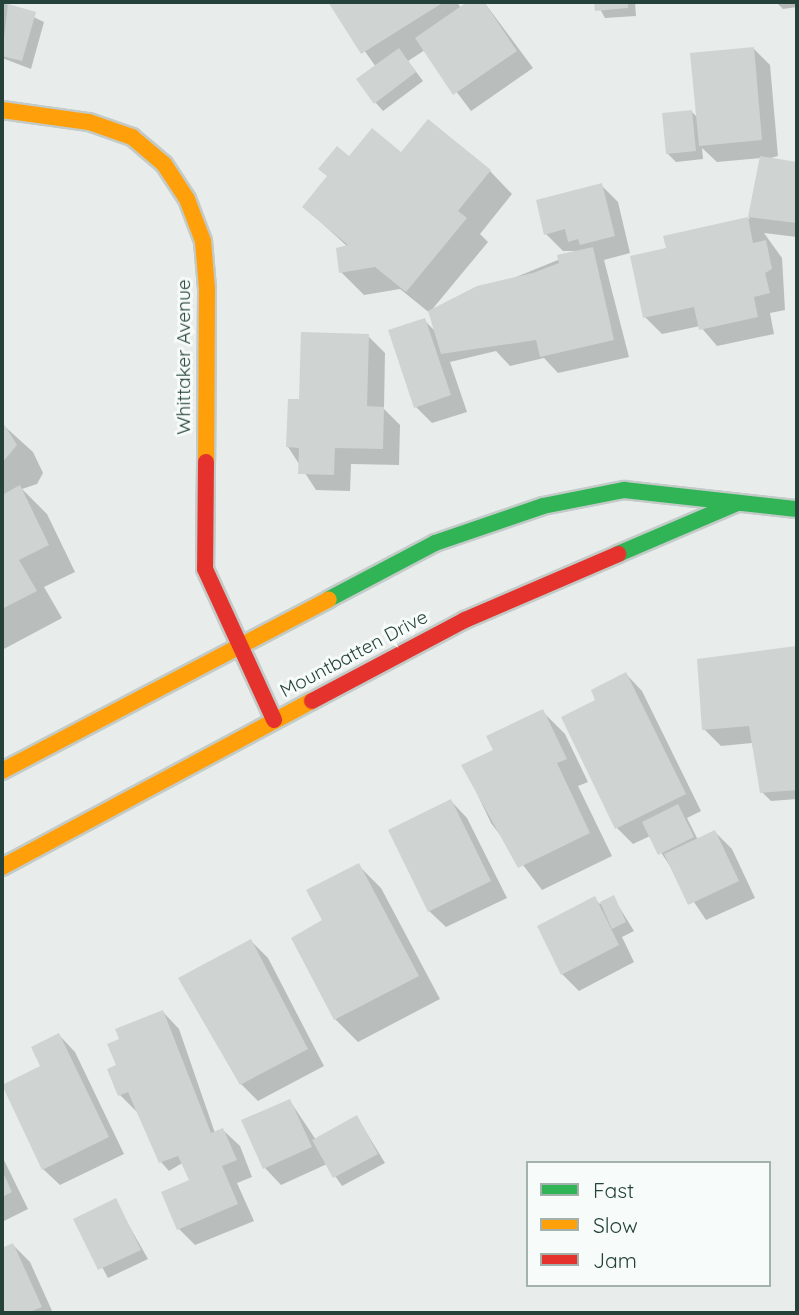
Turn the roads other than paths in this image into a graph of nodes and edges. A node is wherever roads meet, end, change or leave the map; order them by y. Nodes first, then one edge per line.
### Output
1 (2, 110) edge
2 (737, 503) junction
3 (797, 509) edge
4 (236, 644) junction
5 (274, 720) junction
6 (2, 771) edge
7 (2, 867) edge

1 - 4 main road, Whittaker Avenue
2 - 3 main road, Mountbatten Drive
2 - 4 main road, Mountbatten Drive
2 - 5 main road, Mountbatten Drive
4 - 5 main road, Whittaker Avenue
4 - 6 main road, Mountbatten Drive
5 - 7 main road, Mountbatten Drive

